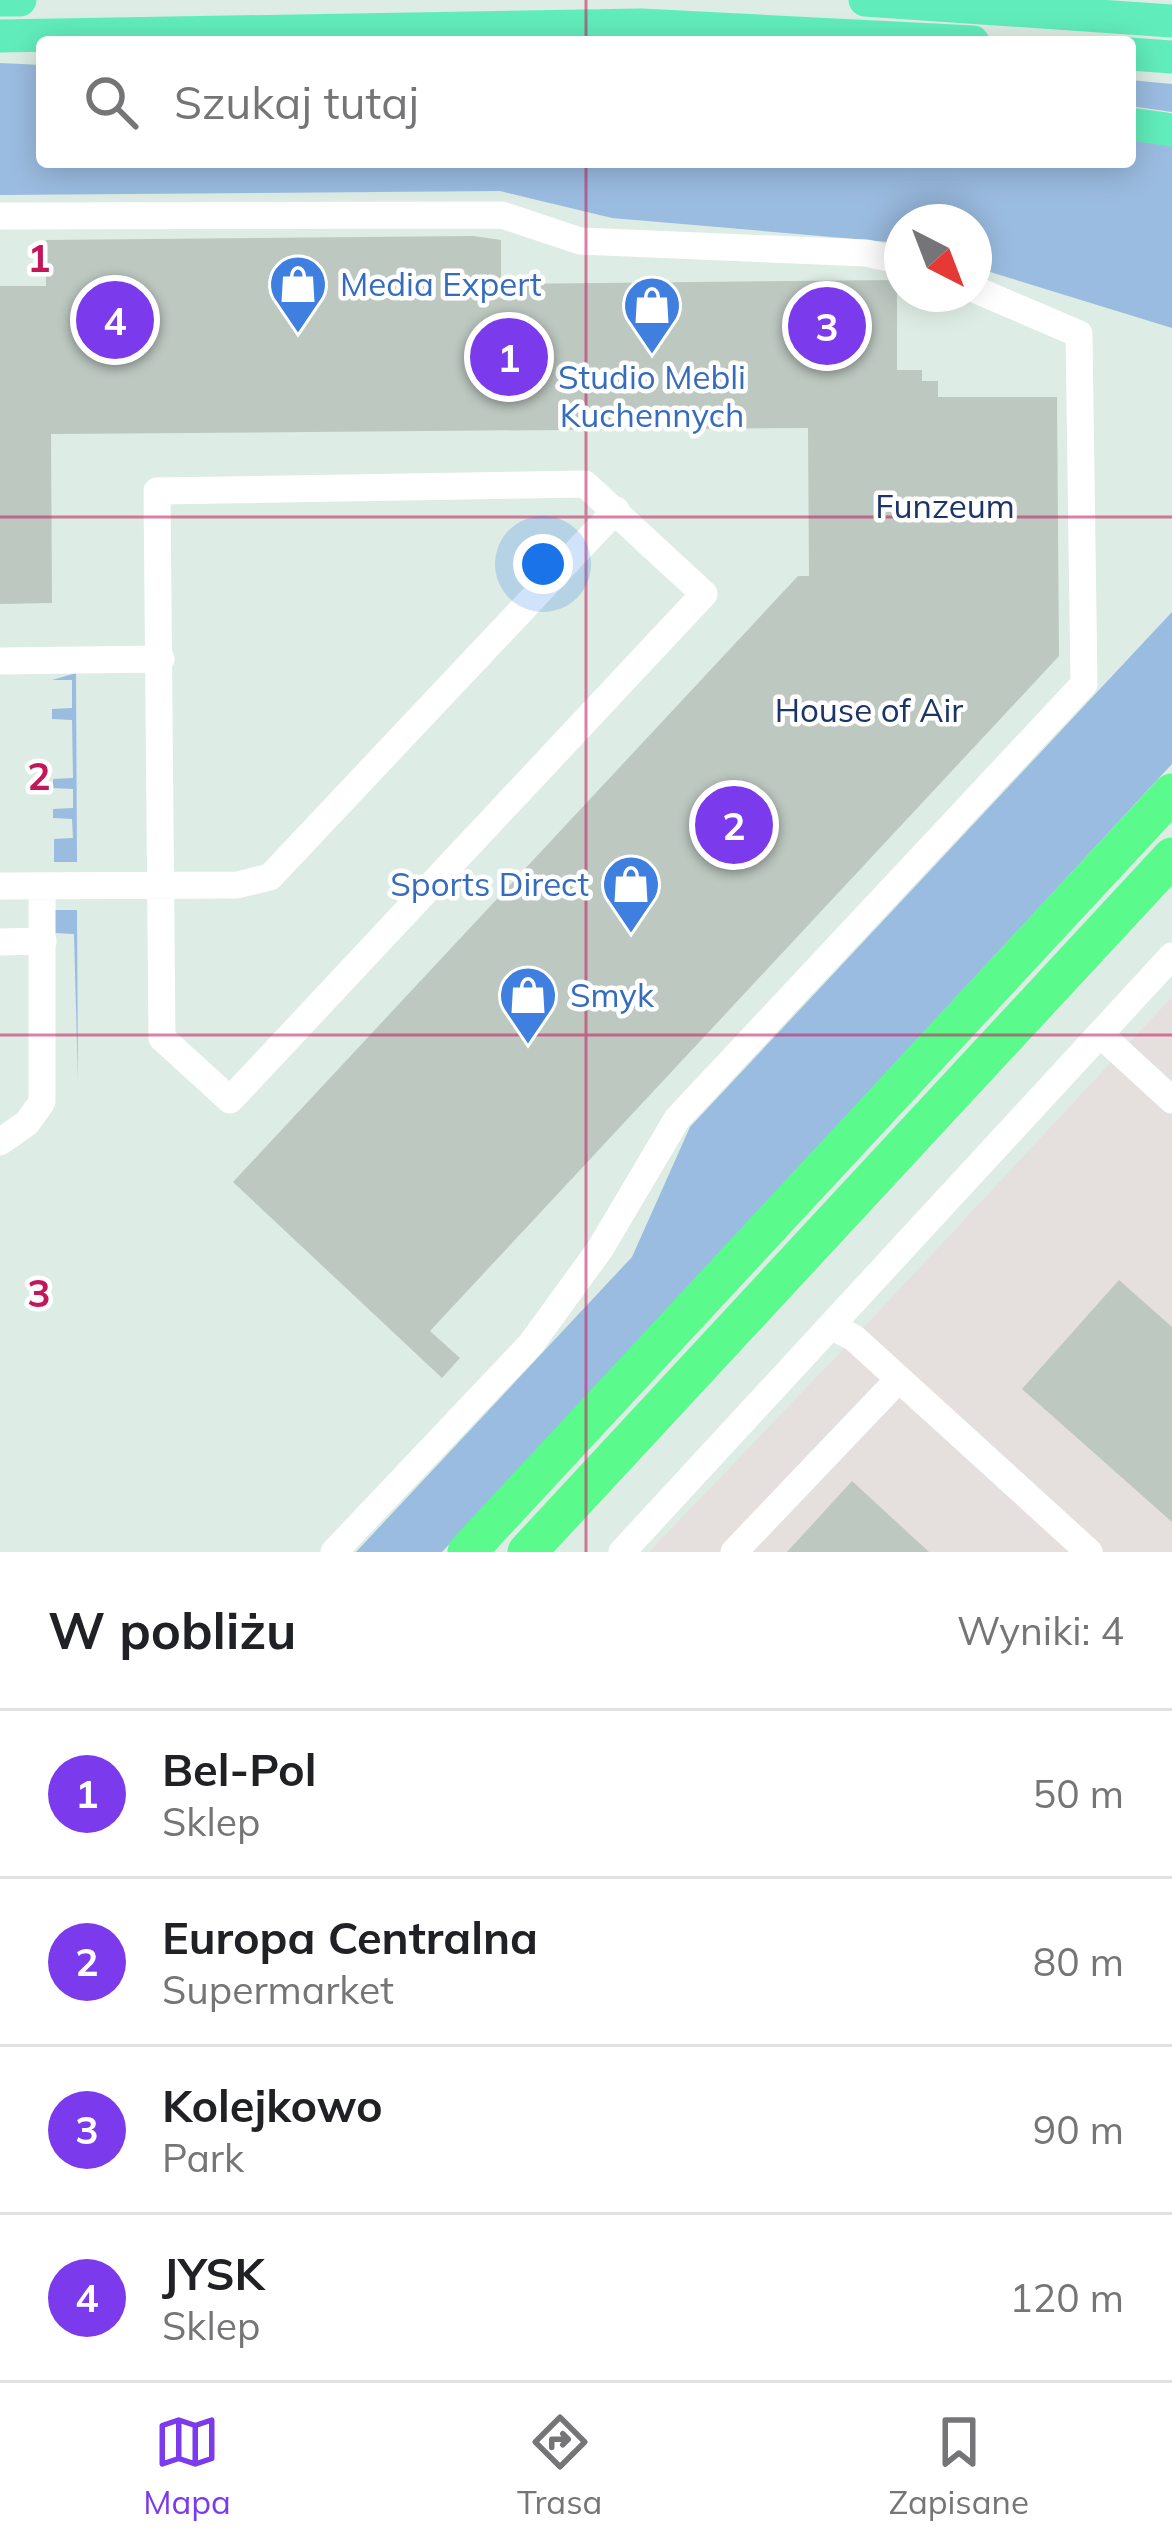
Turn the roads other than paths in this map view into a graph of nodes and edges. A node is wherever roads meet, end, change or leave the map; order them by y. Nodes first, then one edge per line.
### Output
1 (20, 0) edge
2 (865, 0) edge
3 (0, 1) edge
4 (1172, 21) edge
5 (427, 26) junction
6 (0, 36) edge
7 (483, 36) edge
8 (856, 36) edge
9 (1136, 54) edge
10 (1172, 57) edge
11 (1136, 125) edge
12 (1172, 130) edge
13 (0, 216) edge
14 (884, 257) edge
15 (992, 297) edge
16 (616, 510) junction
17 (160, 659) junction
18 (0, 661) edge
19 (1172, 793) edge
20 (1172, 857) edge
21 (160, 884) junction
22 (0, 886) edge
23 (42, 886) junction
24 (43, 941) junction
25 (0, 942) edge
26 (1172, 956) edge
27 (1100, 1034) junction
28 (1172, 1100) edge
29 (0, 1142) edge
30 (831, 1326) junction
31 (898, 1380) junction
32 (334, 1552) edge
33 (466, 1552) edge
34 (527, 1552) edge
35 (622, 1552) edge
36 (734, 1552) edge
37 (1089, 1552) edge

1 - 3 main road
2 - 4 main road
5 - 6 main road
5 - 7 main road
5 - 8 main road
9 - 10 main road
11 - 12 main road
13 - 14 street
15 - 32 street
16 - 17 street
16 - 21 street
16 - 21 street
17 - 18 street
17 - 21 street
19 - 33 highway
20 - 34 highway
21 - 23 street
22 - 23 street
23 - 24 street
24 - 25 street
24 - 29 street
26 - 27 street
27 - 28 street
27 - 30 street
30 - 31 street
30 - 35 street
31 - 36 street
31 - 37 street

